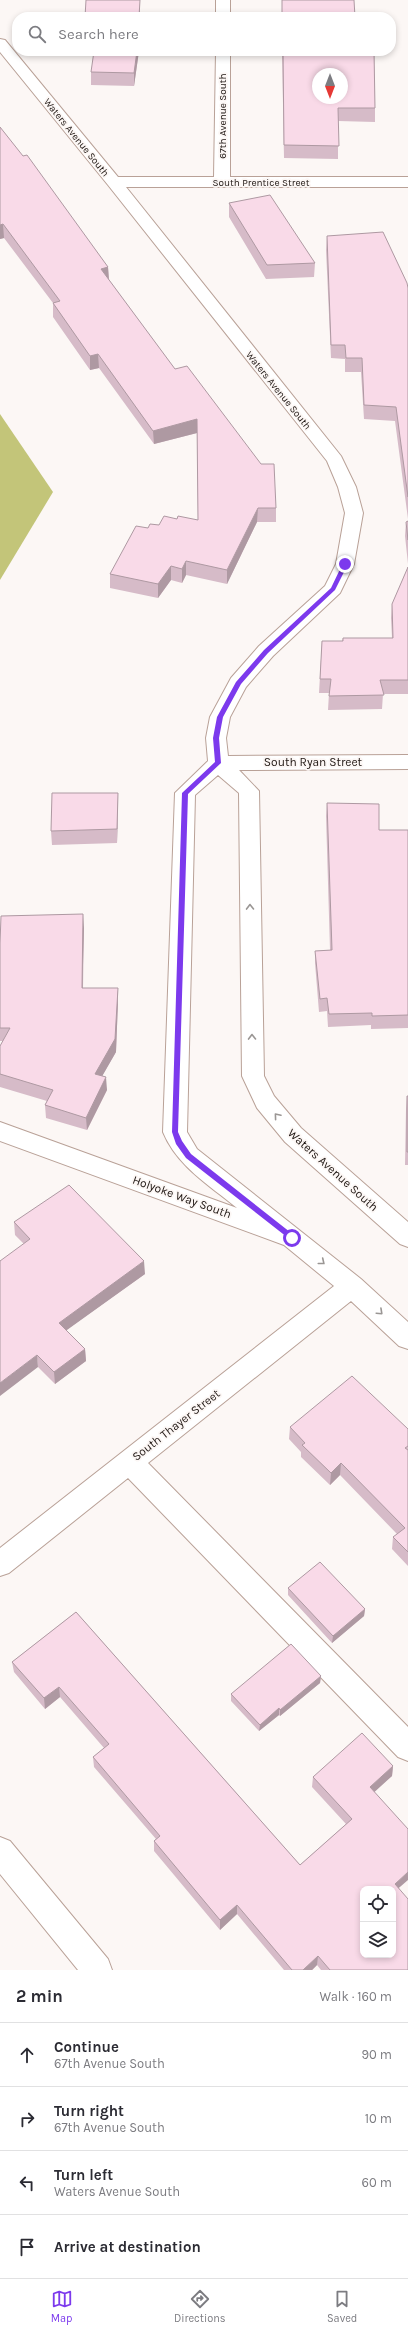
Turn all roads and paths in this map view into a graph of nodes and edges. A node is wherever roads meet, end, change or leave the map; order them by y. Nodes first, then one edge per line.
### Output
1 (223, 0) edge
2 (223, 12) edge
3 (0, 43) edge
4 (223, 56) edge
5 (222, 181) junction
6 (114, 182) junction
7 (408, 182) edge
8 (408, 762) edge
9 (218, 763) junction
10 (0, 1131) edge
11 (408, 1237) edge
12 (292, 1238) junction
13 (352, 1286) junction
14 (408, 1338) edge
15 (130, 1462) junction
16 (0, 1564) edge
17 (408, 1747) edge
18 (0, 1851) edge
19 (97, 1970) edge

1 - 2 street
3 - 6 street, Waters Avenue South
4 - 5 street, 67th Avenue South
5 - 6 street, South Prentice Street
5 - 7 street, South Prentice Street
6 - 9 street, Waters Avenue South
8 - 9 street, South Ryan Street
11 -> 9 street, Waters Avenue South
9 - 12 street
10 - 12 street, Holyoke Way South
12 -> 13 street, Holyoke Way South
13 -> 14 street
13 - 15 street, South Thayer Street
15 - 16 street, South Thayer Street
15 - 17 street
18 - 19 street

